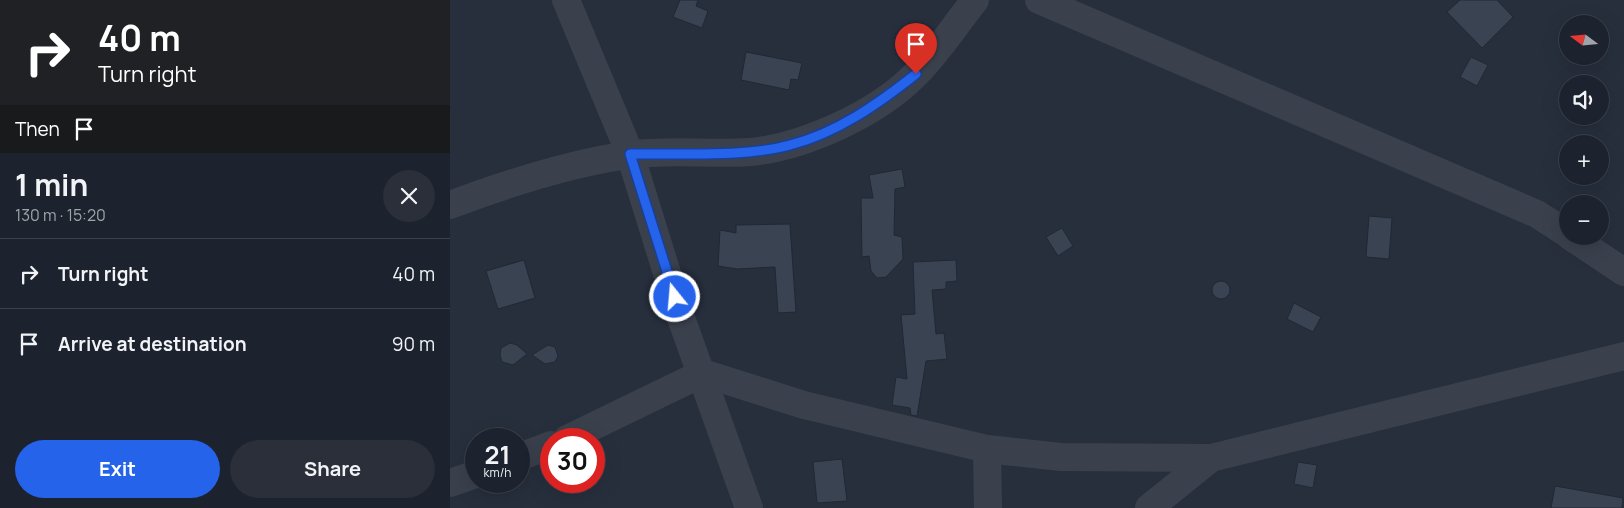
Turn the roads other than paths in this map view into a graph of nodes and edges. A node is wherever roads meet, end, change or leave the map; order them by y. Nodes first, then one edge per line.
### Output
1 (566, 0) edge
2 (975, 0) edge
3 (1039, 0) edge
4 (630, 154) junction
5 (450, 205) edge
6 (1559, 228) edge
7 (1584, 245) edge
8 (1624, 272) edge
9 (1624, 356) edge
10 (703, 373) junction
11 (590, 428) edge
12 (987, 449) junction
13 (1211, 458) junction
14 (465, 478) edge
15 (450, 483) edge
16 (749, 508) edge
17 (988, 508) edge
18 (1148, 508) edge

1 - 4 street
2 - 4 street
3 - 6 street
4 - 5 street
4 - 10 street
7 - 8 street
9 - 13 street
10 - 11 street
10 - 12 street
10 - 16 street
12 - 13 street
12 - 17 street
13 - 18 street
14 - 15 street

